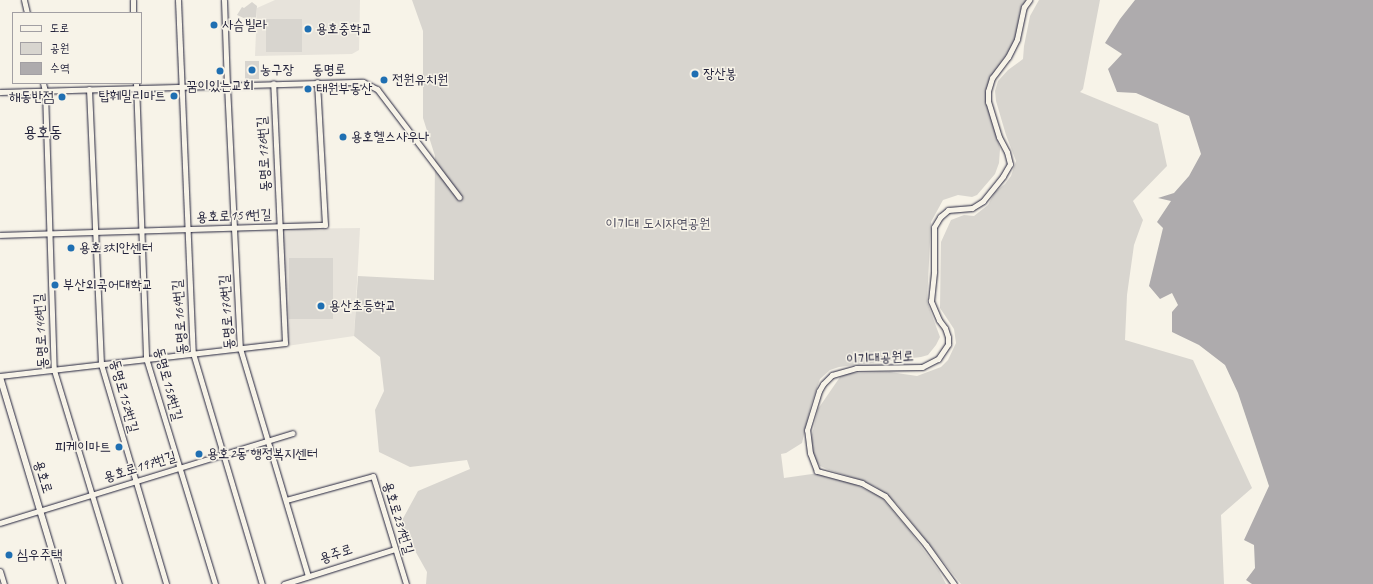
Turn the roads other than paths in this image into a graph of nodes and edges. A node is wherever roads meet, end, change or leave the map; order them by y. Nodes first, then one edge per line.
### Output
1 (24, 0) edge
2 (133, 0) edge
3 (178, 0) edge
4 (224, 0) edge
5 (1029, 0) edge
6 (27, 12) edge
7 (133, 12) edge
8 (317, 82) junction
9 (272, 83) junction
10 (43, 84) edge
11 (136, 85) edge
12 (227, 85) junction
13 (182, 86) junction
14 (89, 89) junction
15 (45, 91) junction
16 (0, 92) edge
17 (459, 198) dead end
18 (279, 227) junction
19 (234, 228) junction
20 (188, 229) junction
21 (140, 231) junction
22 (95, 232) junction
23 (49, 233) junction
24 (0, 235) edge
25 (240, 348) junction
26 (193, 353) junction
27 (146, 358) junction
28 (101, 364) junction
29 (54, 370) junction
30 (0, 376) edge
31 (292, 433) dead end
32 (268, 440) junction
33 (223, 454) junction
34 (179, 468) junction
35 (135, 481) junction
36 (92, 494) junction
37 (286, 500) junction
38 (40, 510) junction
39 (0, 522) edge
40 (395, 549) junction
41 (0, 572) edge
42 (308, 576) junction
43 (4, 584) edge
44 (62, 584) edge
45 (119, 584) edge
46 (166, 584) edge
47 (215, 584) edge
48 (262, 584) edge
49 (284, 584) edge
50 (406, 584) edge
51 (954, 584) edge

1 - 6 street
2 - 7 street
3 - 13 street, 동명로164번길
4 - 12 street, 동명로170번길
5 - 51 street, 이기대공원로
8 - 9 street, 동명로
8 - 17 street, 동명로
8 - 18 street, 용호로159번길
9 - 12 street, 동명로
9 - 18 street, 동명로176번길
10 - 15 street, 동명로146번길
11 - 13 street, 동명로
11 - 14 street, 동명로
11 - 21 street, 동명로158번길
12 - 13 street, 동명로
12 - 19 street, 동명로170번길
13 - 20 street, 동명로164번길
14 - 15 street, 동명로
14 - 22 street, 동명로152번길
15 - 16 street, 동명로
15 - 23 street, 동명로146번길
18 - 19 street, 용호로159번길
18 - 25 street, 동명로176번길
19 - 20 street, 용호로159번길
19 - 25 street, 동명로170번길
20 - 21 street, 용호로159번길
20 - 26 street, 동명로164번길
21 - 22 street, 용호로159번길
21 - 27 street, 동명로158번길
22 - 23 street, 용호로159번길
22 - 28 street, 동명로152번길
23 - 24 street, 용호로159번길
23 - 29 street, 동명로146번길
25 - 26 street
25 - 32 street, 동명로170번길
26 - 27 street
26 - 33 street, 동명로164번길
27 - 28 street
27 - 34 street, 동명로158번길
28 - 29 street
28 - 35 street, 동명로152번길
29 - 30 street
29 - 36 street, 동명로146번길
30 - 38 main road, 용호로
31 - 32 street, 용호로197번길
32 - 33 street, 용호로197번길
32 - 37 street, 동명로170번길
33 - 34 street, 용호로197번길
33 - 48 street, 동명로164번길
34 - 35 street, 용호로197번길
34 - 47 street, 동명로158번길
35 - 36 street, 용호로197번길
35 - 46 street, 동명로152번길
36 - 38 street, 용호로197번길
36 - 45 street, 동명로146번길
37 - 40 street, 용호로231번길
37 - 42 street, 동명로170번길
38 - 39 street, 용호로197번길
38 - 44 main road, 용호로
40 - 42 street, 용주로
40 - 50 street, 용호로231번길
41 - 43 street
42 - 49 street, 용주로

